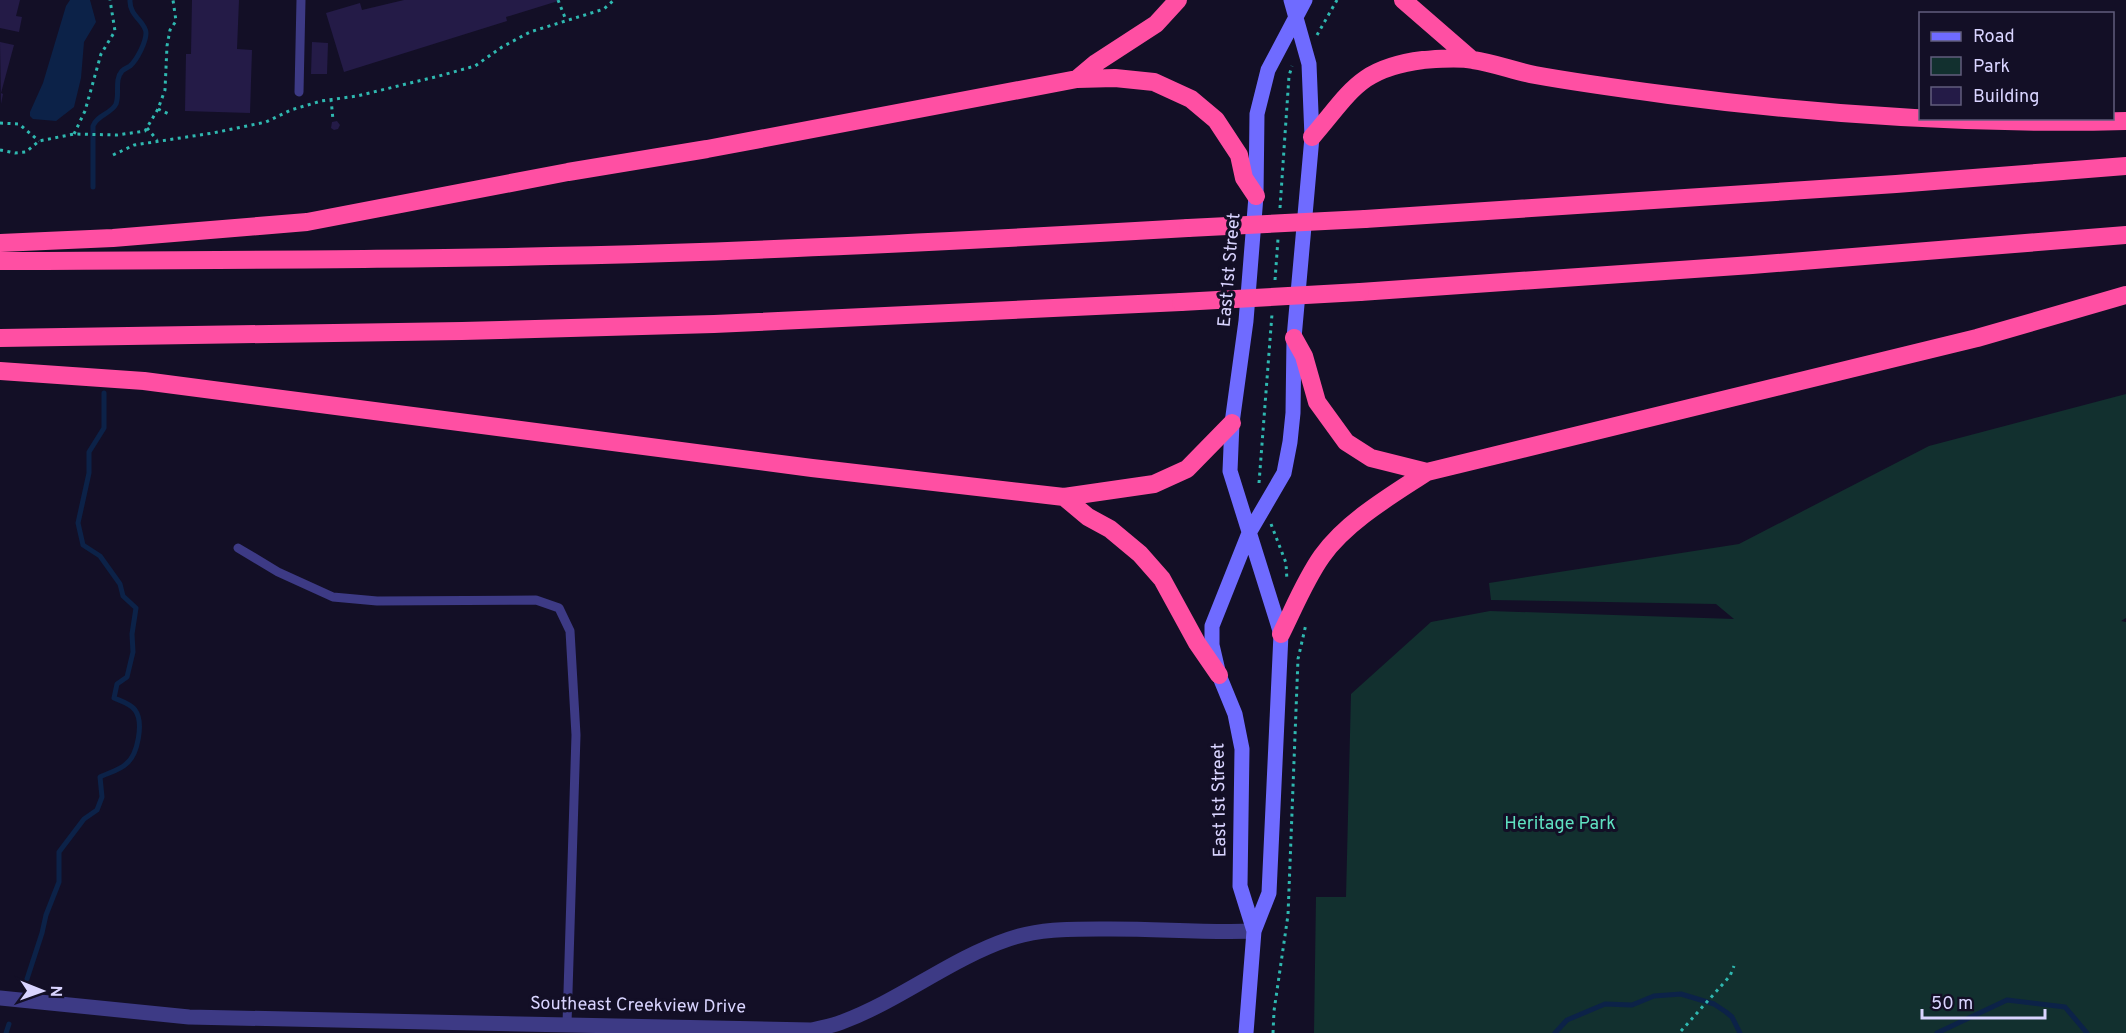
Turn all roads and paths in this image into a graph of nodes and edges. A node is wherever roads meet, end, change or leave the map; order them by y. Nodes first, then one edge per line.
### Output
1 (110, 0) edge
2 (173, 0) edge
3 (302, 0) edge
4 (558, 0) edge
5 (614, 0) edge
6 (1178, 0) edge
7 (1291, 0) edge
8 (1305, 0) edge
9 (1337, 0) edge
10 (1403, 0) edge
11 (1297, 15) junction
12 (566, 21) junction
13 (1305, 50) junction
14 (1471, 59) junction
15 (1077, 80) junction
16 (299, 92) dead end
17 (331, 99) junction
18 (158, 109) junction
19 (171, 115) dead end
20 (333, 120) dead end
21 (1919, 120) edge
22 (1925, 120) edge
23 (2126, 121) edge
24 (0, 123) edge
25 (147, 128) junction
26 (74, 134) junction
27 (1312, 137) junction
28 (38, 140) junction
29 (157, 140) junction
30 (0, 150) edge
31 (113, 155) dead end
32 (2126, 166) edge
33 (1256, 196) junction
34 (1279, 216) dead end
35 (1279, 228) dead end
36 (2126, 235) edge
37 (0, 243) edge
38 (0, 261) edge
39 (1274, 287) dead end
40 (2126, 295) edge
41 (1273, 310) dead end
42 (0, 338) edge
43 (1294, 338) junction
44 (0, 371) edge
45 (1232, 423) junction
46 (1427, 472) junction
47 (1064, 497) junction
48 (1264, 506) junction
49 (1249, 533) junction
50 (238, 548) dead end
51 (1302, 591) junction
52 (1309, 617) dead end
53 (1281, 634) junction
54 (1219, 675) junction
55 (1254, 931) junction
56 (1734, 966) dead end
57 (0, 998) edge
58 (567, 1024) junction
59 (489, 1028) edge
60 (758, 1031) edge
61 (1681, 1031) dead end
62 (1246, 1033) edge
63 (1274, 1033) edge

1 - 26 path
2 - 18 path
3 - 16 lane
4 - 12 path
5 - 12 path
6 - 15 highway
7 - 11 main road, East 1st Street
8 - 11 main road, East 1st Street
9 - 13 path
10 - 14 highway
11 - 13 main road, East 1st Street
11 - 33 main road, East 1st Street
12 - 17 path
13 - 27 main road, East 1st Street
13 - 34 path
14 - 21 highway
14 - 27 highway
15 - 33 highway
15 - 37 highway
17 - 20 path
17 - 29 path
18 - 19 path
18 - 25 path
22 - 23 highway
24 - 28 path
25 - 26 path
25 - 29 path
26 - 28 path
27 - 43 main road, East 1st Street
28 - 30 path
29 - 31 path
32 - 38 highway, bridge
33 - 45 main road, East 1st Street
35 - 39 path
36 - 42 highway, bridge
40 - 46 highway
41 - 48 path
43 - 46 highway
43 - 48 main road, East 1st Street
44 - 47 highway
45 - 47 highway
45 - 49 main road, East 1st Street
46 - 51 highway
47 - 54 highway
48 - 49 main road, East 1st Street
48 - 51 path
49 - 53 main road, East 1st Street
49 - 54 main road, East 1st Street
50 - 58 lane
51 - 53 highway
52 - 63 path
53 - 55 main road, East 1st Street
54 - 55 main road, East 1st Street
55 - 60 street, Southeast Creekview Drive
55 - 62 main road, East 1st Street
56 - 61 path
57 - 59 street, Southeast Creekview Drive
58 - 59 street, Southeast Creekview Drive
58 - 60 street, Southeast Creekview Drive

